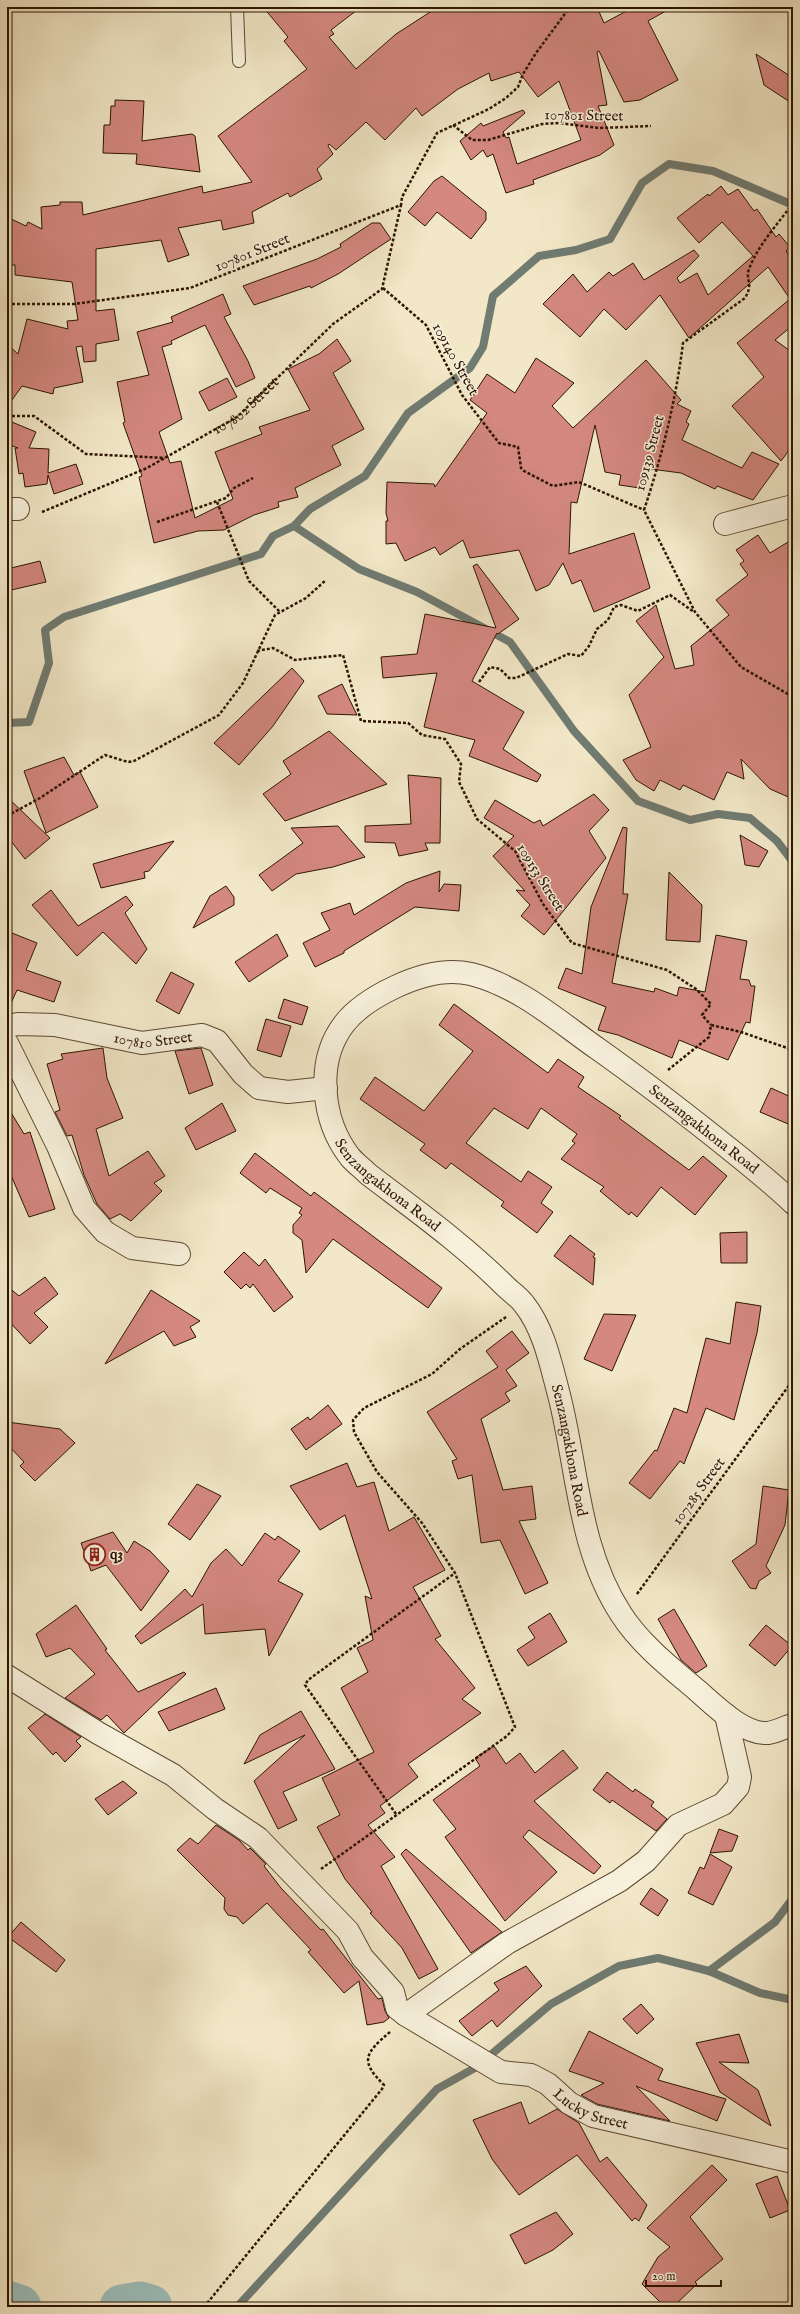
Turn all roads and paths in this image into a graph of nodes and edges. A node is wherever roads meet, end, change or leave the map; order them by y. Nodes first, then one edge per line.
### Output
1 (237, 7) edge
2 (570, 7) edge
3 (239, 61) dead end
4 (453, 125) junction
5 (651, 126) dead end
6 (793, 204) edge
7 (401, 205) junction
8 (383, 288) junction
9 (7, 304) edge
10 (7, 416) edge
11 (165, 458) junction
12 (253, 478) dead end
13 (217, 502) junction
14 (793, 506) edge
15 (13, 509) edge
16 (644, 510) junction
17 (157, 522) dead end
18 (725, 524) dead end
19 (326, 580) dead end
20 (280, 612) junction
21 (695, 612) junction
22 (257, 651) junction
23 (479, 682) dead end
24 (793, 697) edge
25 (7, 816) edge
26 (711, 1025) junction
27 (7, 1026) edge
28 (7, 1044) edge
29 (793, 1050) edge
30 (651, 1087) junction
31 (326, 1088) junction
32 (793, 1203) edge
33 (179, 1254) dead end
34 (524, 1304) junction
35 (793, 1380) edge
36 (455, 1573) junction
37 (622, 1616) junction
38 (7, 1676) edge
39 (726, 1715) junction
40 (793, 1725) edge
41 (396, 1814) junction
42 (301, 1883) junction
43 (406, 2015) junction
44 (793, 2162) edge
45 (204, 2307) edge

1 - 3 lane
2 - 4 path
4 - 5 path, 107801 Street
4 - 7 path
6 - 16 path, 109139 Street
7 - 8 path
7 - 9 path, 107801 Street
8 - 11 path, 107802 Street
8 - 16 path, 109140 Street
10 - 11 path
11 - 15 path, 107802 Street
12 - 13 path
13 - 17 path
13 - 20 path
14 - 18 street
16 - 21 path, 109139 Street
19 - 20 path
20 - 22 path
21 - 23 path
21 - 24 path, 109139 Street
22 - 25 path
22 - 26 path, 109153 Street
26 - 29 path
26 - 30 path
27 - 31 street, 107810 Street
28 - 33 street
30 - 31 street, Senzangakhona Road
30 - 32 street, Senzangakhona Road
31 - 34 street, Senzangakhona Road
34 - 36 path
34 - 37 street, Senzangakhona Road
35 - 37 path, 107285 Street
36 - 41 path
36 - 41 path
37 - 39 street, Senzangakhona Road
38 - 42 street
39 - 40 street, Senzangakhona Road
39 - 43 street
41 - 42 path
42 - 43 street
43 - 44 street, Lucky Street
43 - 45 path

